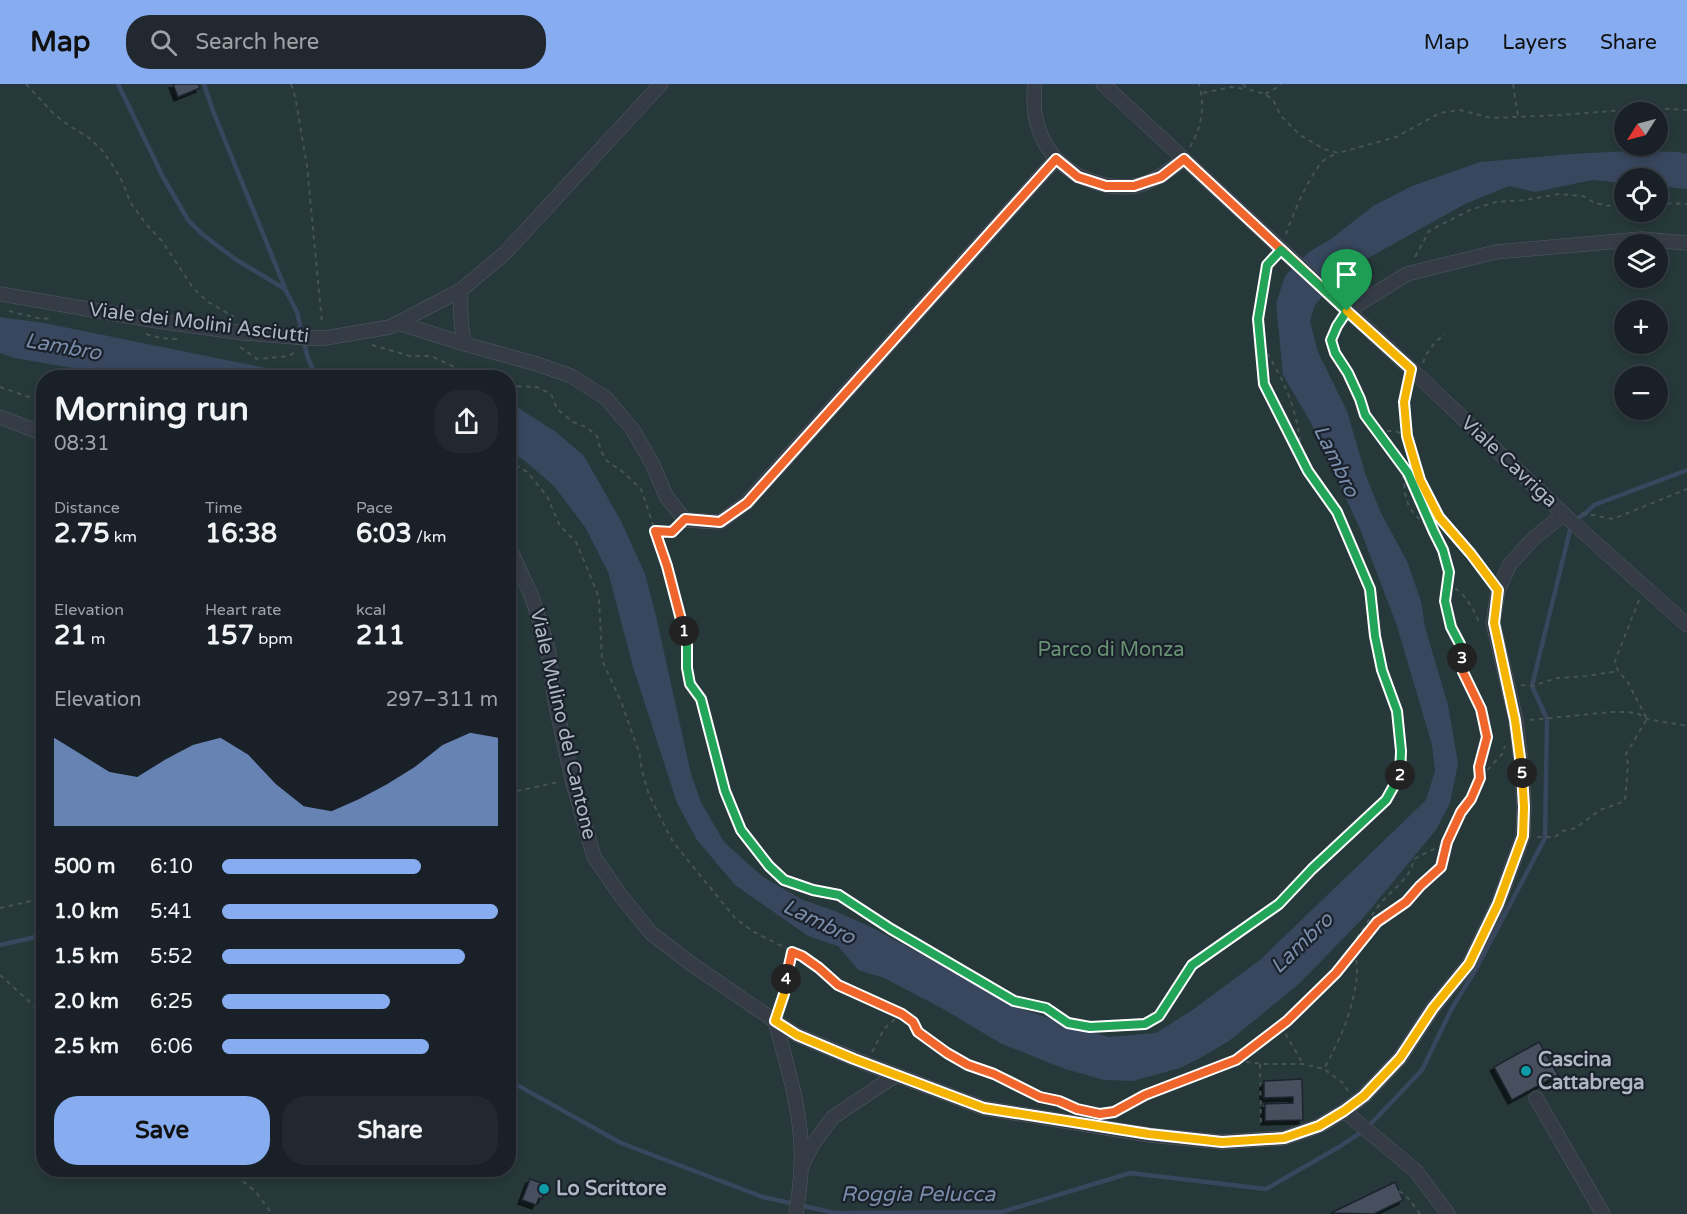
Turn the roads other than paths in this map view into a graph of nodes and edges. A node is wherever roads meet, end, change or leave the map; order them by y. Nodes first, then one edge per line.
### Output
1 (661, 84) edge
2 (1035, 84) edge
3 (1102, 84) edge
4 (1056, 159) junction
5 (1184, 159) junction
6 (1687, 243) edge
7 (461, 290) junction
8 (0, 294) edge
9 (1347, 311) junction
10 (398, 323) junction
11 (465, 344) junction
12 (0, 417) edge
13 (36, 431) edge
14 (1564, 514) junction
15 (516, 562) edge
16 (1687, 625) edge
17 (775, 1021) junction
18 (896, 1075) junction
19 (1536, 1098) dead end
20 (1344, 1111) junction
21 (801, 1167) junction
22 (797, 1204) edge
23 (1448, 1214) edge
24 (1603, 1214) edge

1 - 7 lane, Viale dei Molini Asciutti
2 - 4 lane
3 - 5 lane
4 - 5 lane
4 - 11 lane
5 - 9 lane, Viale Cavriga
6 - 9 lane
7 - 10 lane, Viale dei Molini Asciutti
7 - 11 lane
8 - 10 lane, Viale dei Molini Asciutti
9 - 14 lane, Viale Cavriga
10 - 11 lane
12 - 13 lane
14 - 16 lane, Viale Cavriga
14 - 20 lane, Viale Mulino del Cantone
15 - 17 lane, Viale Mulino del Cantone
17 - 18 lane, Viale Mulino del Cantone
17 - 21 lane
18 - 20 lane, Viale Mulino del Cantone
18 - 21 lane
19 - 24 lane
20 - 23 lane
21 - 22 lane

